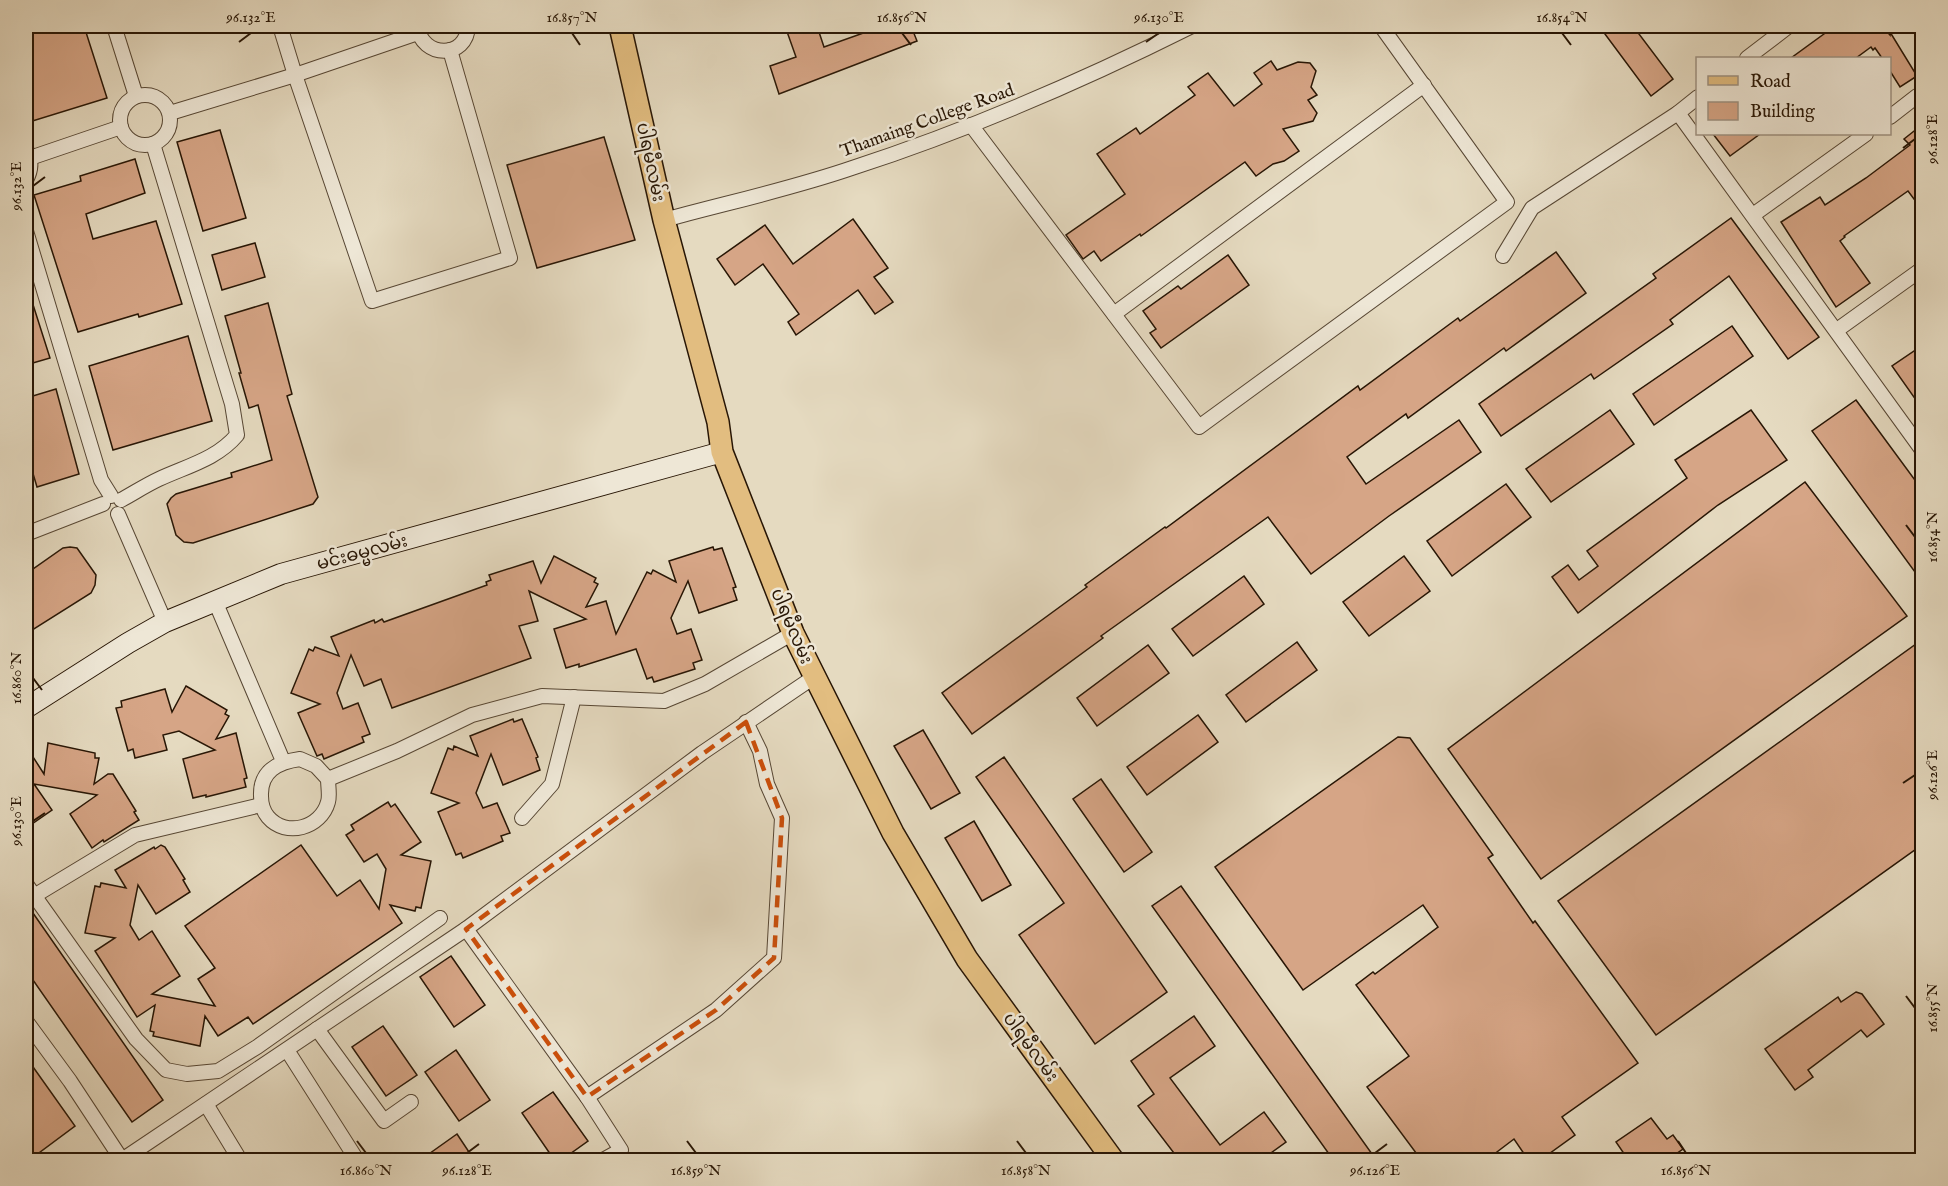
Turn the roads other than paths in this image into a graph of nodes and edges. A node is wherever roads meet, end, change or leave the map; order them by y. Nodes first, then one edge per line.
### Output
1 (114, 26) edge
2 (280, 26) edge
3 (468, 26) edge
4 (620, 26) edge
5 (1192, 26) edge
6 (1381, 26) edge
7 (1789, 26) edge
8 (418, 29) edge
9 (450, 50) junction
10 (1748, 57) edge
11 (295, 75) junction
12 (1424, 85) junction
13 (136, 96) junction
14 (1917, 96) dead end
15 (1696, 100) edge
16 (170, 113) junction
17 (1678, 113) junction
18 (1891, 116) edge
19 (971, 125) junction
20 (121, 127) junction
21 (1865, 135) edge
22 (153, 144) junction
23 (28, 154) edge
24 (26, 180) edge
25 (1753, 215) junction
26 (664, 220) junction
27 (26, 231) edge
28 (1503, 256) dead end
29 (1923, 269) edge
30 (1113, 314) junction
31 (1837, 330) junction
32 (1920, 442) edge
33 (722, 452) junction
34 (113, 503) junction
35 (26, 534) edge
36 (215, 601) junction
37 (165, 622) junction
38 (793, 633) junction
39 (814, 677) junction
40 (574, 697) junction
41 (26, 708) edge
42 (746, 722) junction
43 (283, 761) junction
44 (328, 779) junction
45 (261, 806) junction
46 (522, 818) dead end
47 (26, 884) edge
48 (34, 896) junction
49 (440, 918) dead end
50 (466, 929) junction
51 (26, 1021) edge
52 (317, 1029) junction
53 (287, 1050) junction
54 (586, 1097) junction
55 (411, 1102) dead end
56 (206, 1104) junction
57 (240, 1161) edge
58 (357, 1161) edge
59 (603, 1161) edge
60 (1113, 1161) edge

1 - 13 street
2 - 11 street
3 - 9 street
4 - 26 main road, ပါရမီလမ်း
5 - 19 street, Thamaing College Road
6 - 12 street
7 - 10 street
8 - 9 street
8 - 11 street
9 - 11 street
11 - 16 street
12 - 30 street
12 - 30 street
13 - 16 street
13 - 20 street
14 - 18 street
15 - 17 street
16 - 22 street
17 - 25 street
17 - 28 street
19 - 26 street, Thamaing College Road
19 - 30 street
20 - 22 street
20 - 23 street
21 - 25 street
22 - 34 street
23 - 24 street
25 - 31 street
26 - 33 main road, ပါရမီလမ်း
27 - 34 street
29 - 31 street
31 - 32 street
33 - 36 main road, မင်းဓမ္မလမ်း
33 - 38 main road, ပါရမီလမ်း
34 - 35 street
34 - 37 street
36 - 37 main road, မင်းဓမ္မလမ်း
36 - 43 street
37 - 41 main road, မင်းဓမ္မလမ်း
38 - 39 main road, ပါရမီလမ်း
38 - 40 street
39 - 42 street
39 - 60 main road, ပါရမီလမ်း
40 - 44 street
40 - 46 street
42 - 50 street
42 - 54 street
43 - 44 street
43 - 45 street
44 - 45 street
45 - 48 street
47 - 48 street
48 - 49 street
50 - 52 street
50 - 54 street
51 - 56 street
52 - 53 street
52 - 55 street
53 - 56 street
53 - 58 street
54 - 59 street
56 - 57 street

